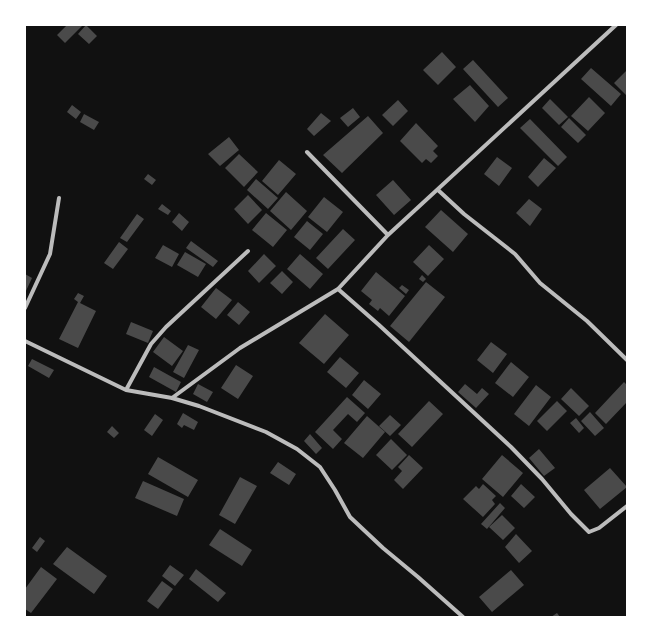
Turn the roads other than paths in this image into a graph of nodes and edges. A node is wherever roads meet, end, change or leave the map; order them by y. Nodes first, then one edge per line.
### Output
1 (616, 25) edge
2 (307, 152) dead end
3 (438, 190) junction
4 (59, 198) dead end
5 (388, 235) junction
6 (248, 251) dead end
7 (338, 289) junction
8 (25, 308) edge
9 (25, 341) edge
10 (627, 360) edge
11 (126, 390) junction
12 (172, 398) junction
13 (627, 506) edge
14 (463, 617) edge

1 - 3 street
2 - 5 street
3 - 5 street
3 - 10 street
4 - 8 street
5 - 7 street
6 - 11 street
7 - 12 street
7 - 13 street
9 - 11 street
11 - 12 street
12 - 14 street

